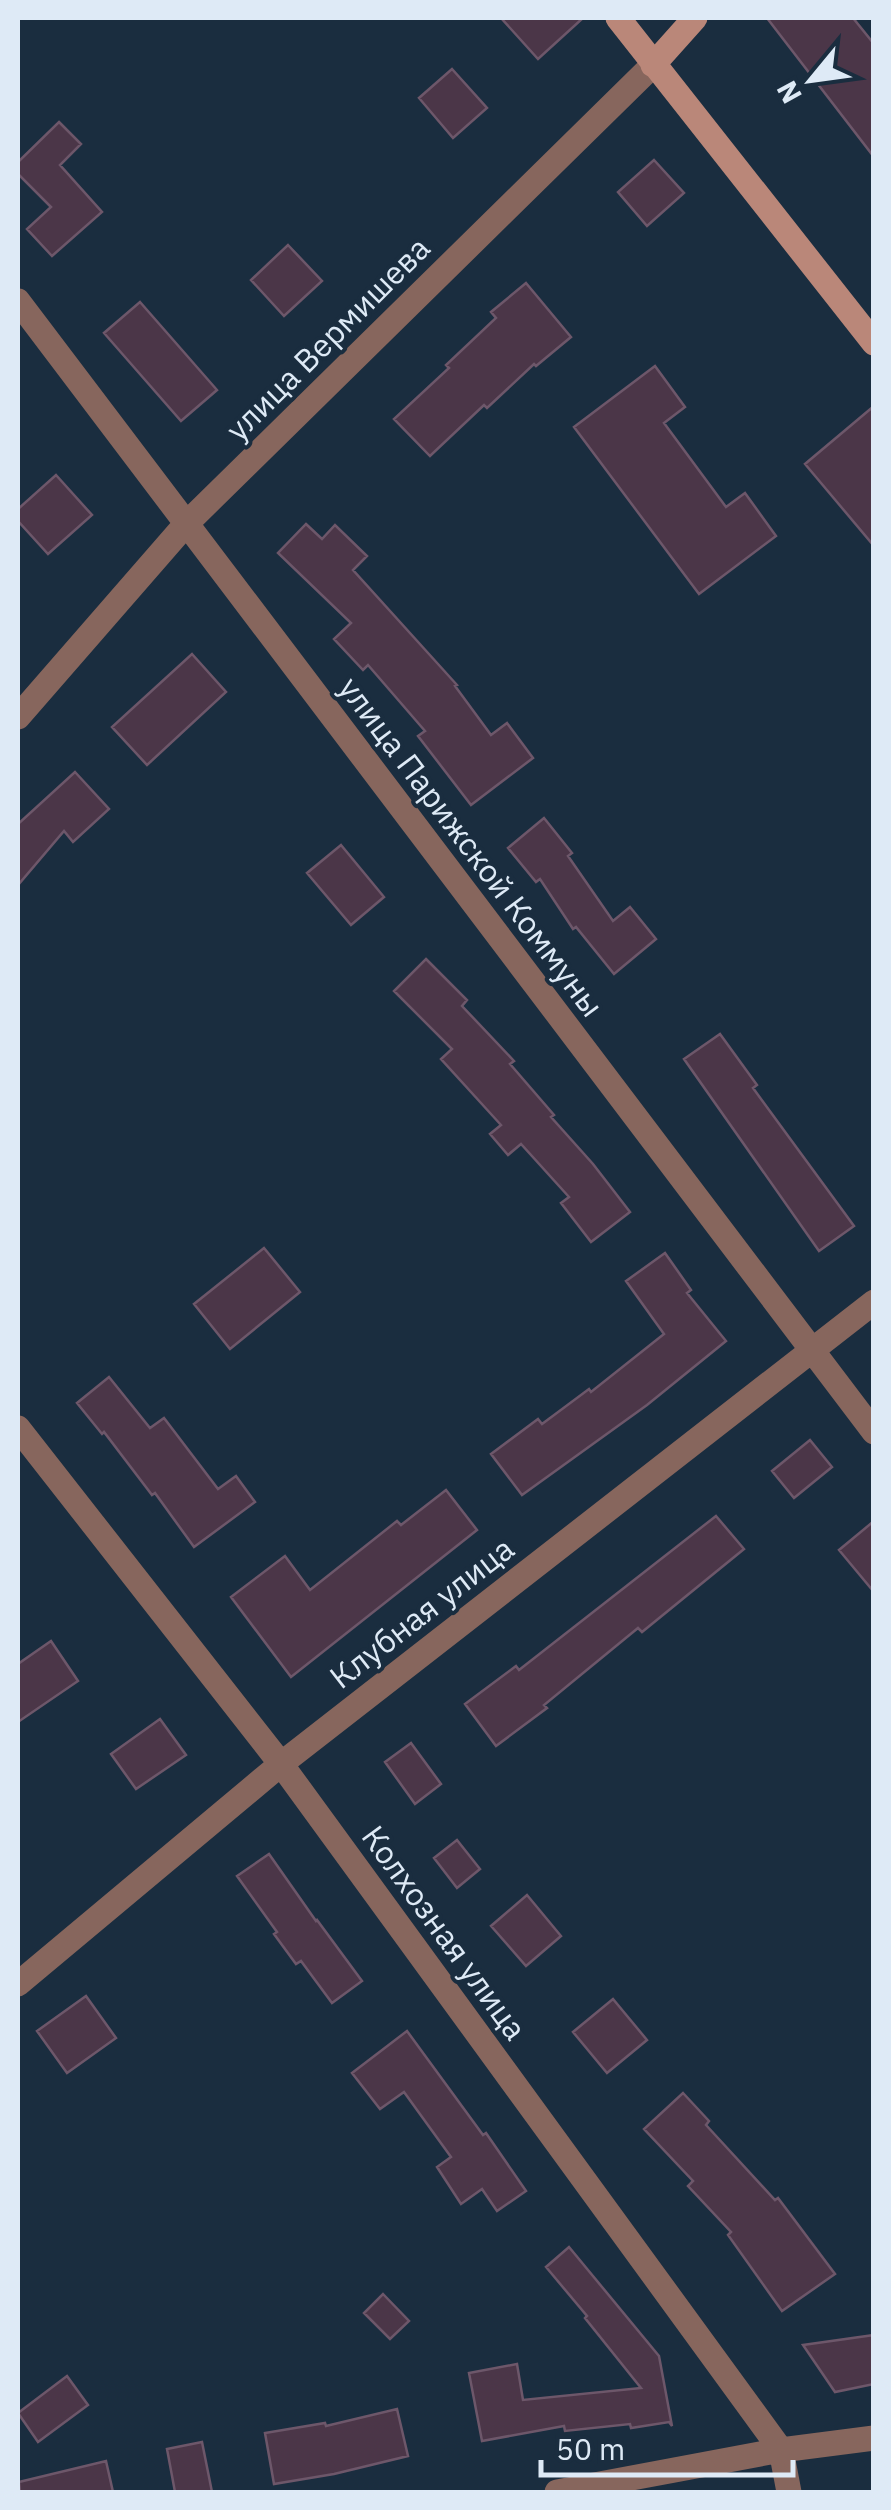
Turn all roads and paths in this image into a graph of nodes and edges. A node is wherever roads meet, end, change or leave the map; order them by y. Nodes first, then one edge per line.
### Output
1 (618, 18) edge
2 (694, 18) edge
3 (653, 64) junction
4 (18, 300) edge
5 (874, 343) edge
6 (186, 524) junction
7 (18, 716) edge
8 (874, 1302) edge
9 (811, 1350) junction
10 (18, 1428) edge
11 (874, 1432) edge
12 (281, 1764) junction
13 (18, 1984) edge
14 (874, 2438) edge
15 (781, 2450) junction
16 (557, 2492) edge
17 (788, 2492) edge

1 - 3 street
2 - 3 street, улица Вермишева
3 - 5 street
3 - 6 street, улица Вермишева
4 - 6 street, улица Парижской Коммуны
6 - 7 street, улица Вермишева
6 - 9 street, улица Парижской Коммуны
8 - 9 street, Клубная улица
9 - 11 street, улица Парижской Коммуны
9 - 12 street, Клубная улица
10 - 12 street, Колхозная улица
12 - 13 street, Клубная улица
12 - 15 street, Колхозная улица
14 - 15 street
15 - 16 street
15 - 17 street, Колхозная улица

